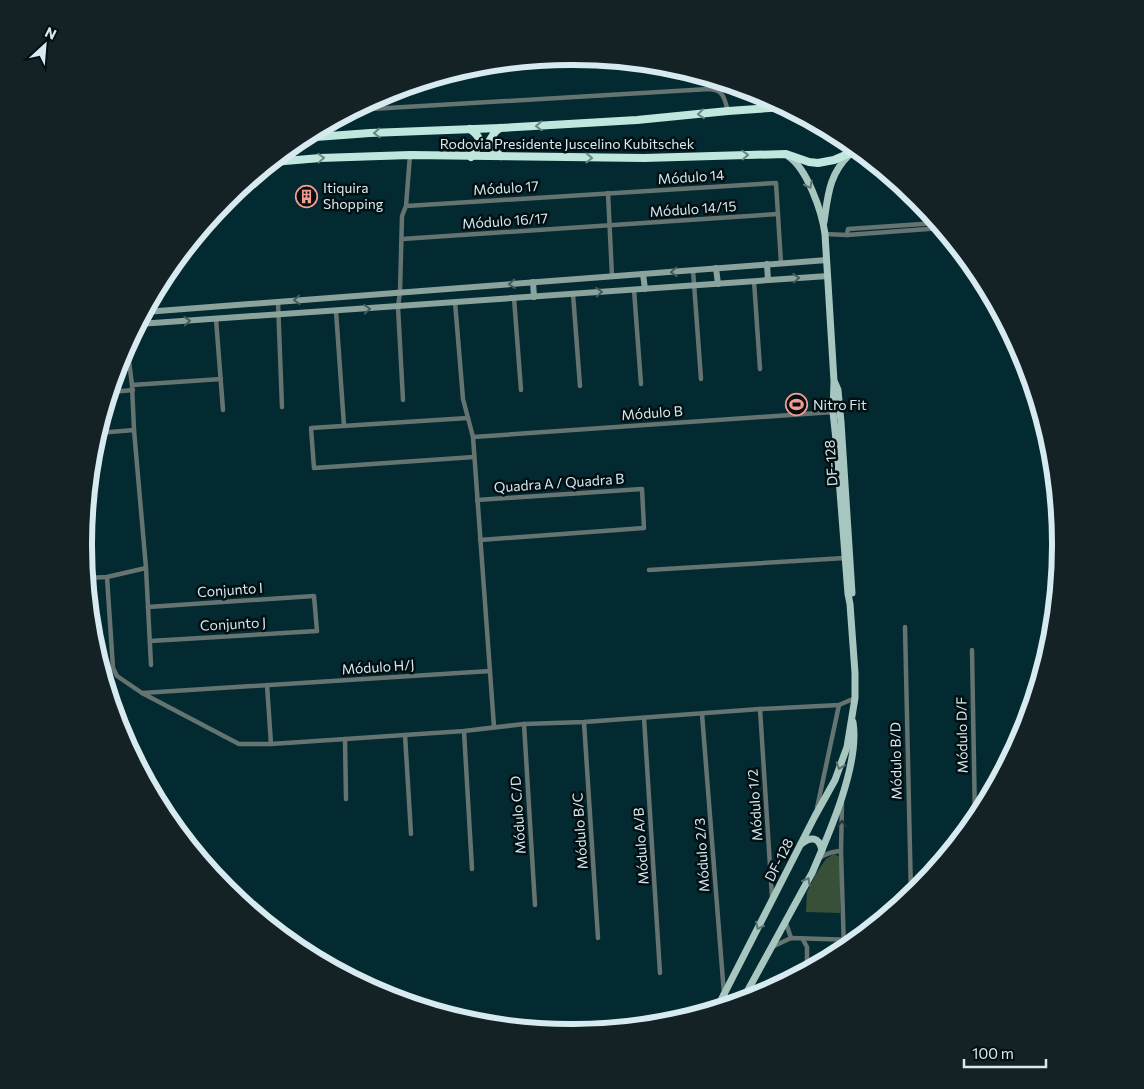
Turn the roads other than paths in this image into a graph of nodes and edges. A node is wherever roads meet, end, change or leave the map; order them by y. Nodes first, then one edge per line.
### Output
1 (768, 107) edge
2 (371, 109) edge
3 (728, 111) junction
4 (500, 128) junction
5 (470, 129) junction
6 (320, 137) edge
7 (786, 154) junction
8 (849, 154) edge
9 (410, 155) junction
10 (850, 155) edge
11 (501, 156) junction
12 (471, 157) junction
13 (284, 161) edge
14 (608, 193) junction
15 (406, 206) junction
16 (778, 214) junction
17 (824, 222) junction
18 (929, 224) edge
19 (609, 226) junction
20 (933, 228) edge
21 (826, 234) junction
22 (847, 234) junction
23 (402, 240) junction
24 (827, 260) junction
25 (781, 263) junction
26 (767, 264) junction
27 (716, 268) junction
28 (693, 270) junction
29 (643, 274) junction
30 (612, 276) junction
31 (828, 276) junction
32 (768, 280) junction
33 (754, 281) junction
34 (533, 282) junction
35 (718, 284) junction
36 (694, 286) junction
37 (645, 289) junction
38 (634, 290) junction
39 (400, 292) junction
40 (573, 294) junction
41 (534, 297) junction
42 (514, 298) junction
43 (278, 302) junction
44 (455, 302) junction
45 (398, 307) junction
46 (153, 311) edge
47 (336, 311) junction
48 (278, 315) junction
49 (216, 319) junction
50 (147, 323) edge
51 (129, 360) edge
52 (760, 369) dead end
53 (221, 379) junction
54 (700, 379) dead end
55 (834, 381) junction
56 (641, 384) dead end
57 (580, 386) dead end
58 (132, 387) junction
59 (118, 390) edge
60 (521, 390) dead end
61 (838, 398) junction
62 (403, 400) dead end
63 (282, 407) dead end
64 (223, 410) dead end
65 (833, 412) junction
66 (468, 418) junction
67 (841, 422) junction
68 (344, 426) junction
69 (134, 430) junction
70 (106, 432) edge
71 (473, 437) junction
72 (839, 443) junction
73 (474, 457) junction
74 (477, 500) junction
75 (848, 512) junction
76 (843, 522) junction
77 (480, 540) junction
78 (845, 558) junction
79 (146, 568) junction
80 (649, 570) dead end
81 (107, 577) junction
82 (94, 578) edge
83 (850, 604) junction
84 (148, 607) junction
85 (905, 627) dead end
86 (317, 631) joint
87 (150, 641) junction
88 (972, 650) dead end
89 (151, 665) dead end
90 (490, 671) junction
91 (267, 685) junction
92 (142, 693) junction
93 (855, 698) junction
94 (839, 704) junction
95 (760, 709) junction
96 (702, 714) junction
97 (644, 718) junction
98 (852, 719) junction
99 (584, 722) junction
100 (524, 724) junction
101 (494, 727) junction
102 (464, 731) junction
103 (405, 735) junction
104 (345, 739) junction
105 (271, 744) junction
106 (842, 796) junction
107 (346, 799) dead end
108 (975, 805) edge
109 (815, 816) junction
110 (411, 834) dead end
111 (801, 844) junction
112 (822, 851) junction
113 (841, 851) junction
114 (818, 859) junction
115 (472, 870) dead end
116 (910, 885) edge
117 (772, 900) junction
118 (535, 905) dead end
119 (785, 921) junction
120 (598, 938) dead end
121 (791, 938) junction
122 (802, 938) junction
123 (843, 940) joint
124 (771, 948) junction
125 (808, 962) edge
126 (660, 973) dead end
127 (748, 991) edge
128 (724, 995) junction
129 (725, 999) edge
130 (721, 1000) edge

1 - 3 highway, Rodovia Presidente Juscelino Kubitschek
2 - 3 street
3 -> 4 highway, Rodovia Presidente Juscelino Kubitschek
4 - 5 highway, Rodovia Presidente Juscelino Kubitschek
4 - 11 highway
5 -> 6 highway, Rodovia Presidente Juscelino Kubitschek
5 - 12 highway
7 - 8 highway, Rodovia Presidente Juscelino Kubitschek
11 -> 7 highway, Rodovia Presidente Juscelino Kubitschek
7 -> 17 main road, DF-128 / DF-128
9 - 12 highway, Rodovia Presidente Juscelino Kubitschek
13 -> 9 highway, Rodovia Presidente Juscelino Kubitschek
9 - 15 street
10 - 17 main road, DF-128 / DF-128
11 - 12 highway, Rodovia Presidente Juscelino Kubitschek
14 - 15 street, Módulo 17
14 - 16 street, Módulo 14
14 - 19 street
15 - 23 street
16 - 19 street, Módulo 14/15
16 - 25 street
17 - 21 main road, DF-128 / DF-128
18 - 22 street
19 - 23 street, Módulo 16/17
19 - 30 street
20 - 22 street
21 - 22 street
21 - 24 main road, DF-128 / DF-128
23 - 39 street
24 - 25 street
24 - 31 main road, DF-128 / DF-128
25 - 26 street
26 - 27 street
26 - 32 street
27 - 28 street
27 - 35 street
28 -> 29 street
28 - 36 street
29 - 30 street
29 - 37 street
30 - 34 street
32 -> 31 street
31 - 55 main road, DF-128 / DF-128
32 - 33 street
33 - 35 street
33 - 52 street
34 -> 39 street
34 - 41 street
35 - 36 street
36 - 37 street
36 - 54 street
37 - 38 street
40 -> 38 street
38 - 56 street
39 -> 43 street
39 - 45 street
40 - 41 street
40 - 57 street
41 - 42 street
42 - 44 street
42 - 60 street
43 - 46 street
43 - 48 street
44 - 45 street
44 - 66 street
47 -> 45 street
45 - 62 street
47 - 48 street
47 - 68 street
48 - 49 street
48 - 63 street
50 -> 49 street
49 - 53 street
51 - 58 street
53 - 58 street
53 - 64 street
55 - 61 main road, DF-128 / DF-128
55 - 65 main road, DF-128 / DF-128
58 - 59 street
58 - 69 street
61 - 65 main road
61 - 67 main road, DF-128 / DF-128
65 - 67 main road
65 - 71 street, Módulo B
65 - 72 main road, DF-128 / DF-128
66 - 68 street
66 - 71 street
67 - 72 main road, DF-128 / DF-128
68 - 73 street
69 - 70 street
69 - 79 street
71 - 73 street
72 - 75 main road, DF-128 / DF-128
72 - 76 main road, DF-128 / DF-128
73 - 74 street
74 - 77 street
74 - 77 street, Quadra A / Quadra B
75 - 76 main road
75 - 83 main road, DF-128 / DF-128
76 - 78 main road, DF-128 / DF-128
77 - 90 street
78 - 80 street
78 - 83 main road, DF-128 / DF-128
79 - 81 street
79 - 84 street
81 - 82 street
81 - 92 street
83 - 93 main road, DF-128 / DF-128
84 - 86 street, Conjunto I
84 - 87 street
85 - 116 street, Módulo B/D
86 - 87 street, Conjunto J
87 - 89 street
88 - 108 street, Módulo D/F
90 - 91 street, Módulo H/J
90 - 101 street
91 - 92 street, Módulo H/J
91 - 105 street
92 - 105 street
93 - 94 street
93 - 98 main road, DF-128 / DF-128
94 - 95 street
94 - 109 street
95 - 96 street
95 - 117 street, Módulo 1/2
96 - 97 street
96 - 128 street, Módulo 2/3
97 - 99 street
97 - 126 street, Módulo A/B
98 - 106 main road, DF-128 / DF-128
98 -> 109 main road, DF-128 / DF-128
99 - 100 street
99 - 120 street, Módulo B/C
100 - 101 street
100 - 118 street, Módulo C/D
101 - 102 street
102 - 103 street
102 - 115 street
103 - 104 street
103 - 110 street
104 - 105 street
104 - 107 street
106 - 112 main road, DF-128 / DF-128
113 -> 106 street
109 - 111 main road, DF-128 / DF-128
111 - 112 main road
111 - 117 main road, DF-128 / DF-128
112 - 114 main road, DF-128 / DF-128
113 - 114 street
113 - 123 street
119 -> 114 main road, DF-128 / DF-128
117 -> 128 main road, DF-128 / DF-128
119 - 121 street
119 - 124 main road, DF-128 / DF-128
121 - 122 street
121 - 124 street
122 - 123 street
122 - 125 street
124 - 127 main road, DF-128 / DF-128
128 - 129 main road
128 - 130 main road, DF-128 / DF-128

